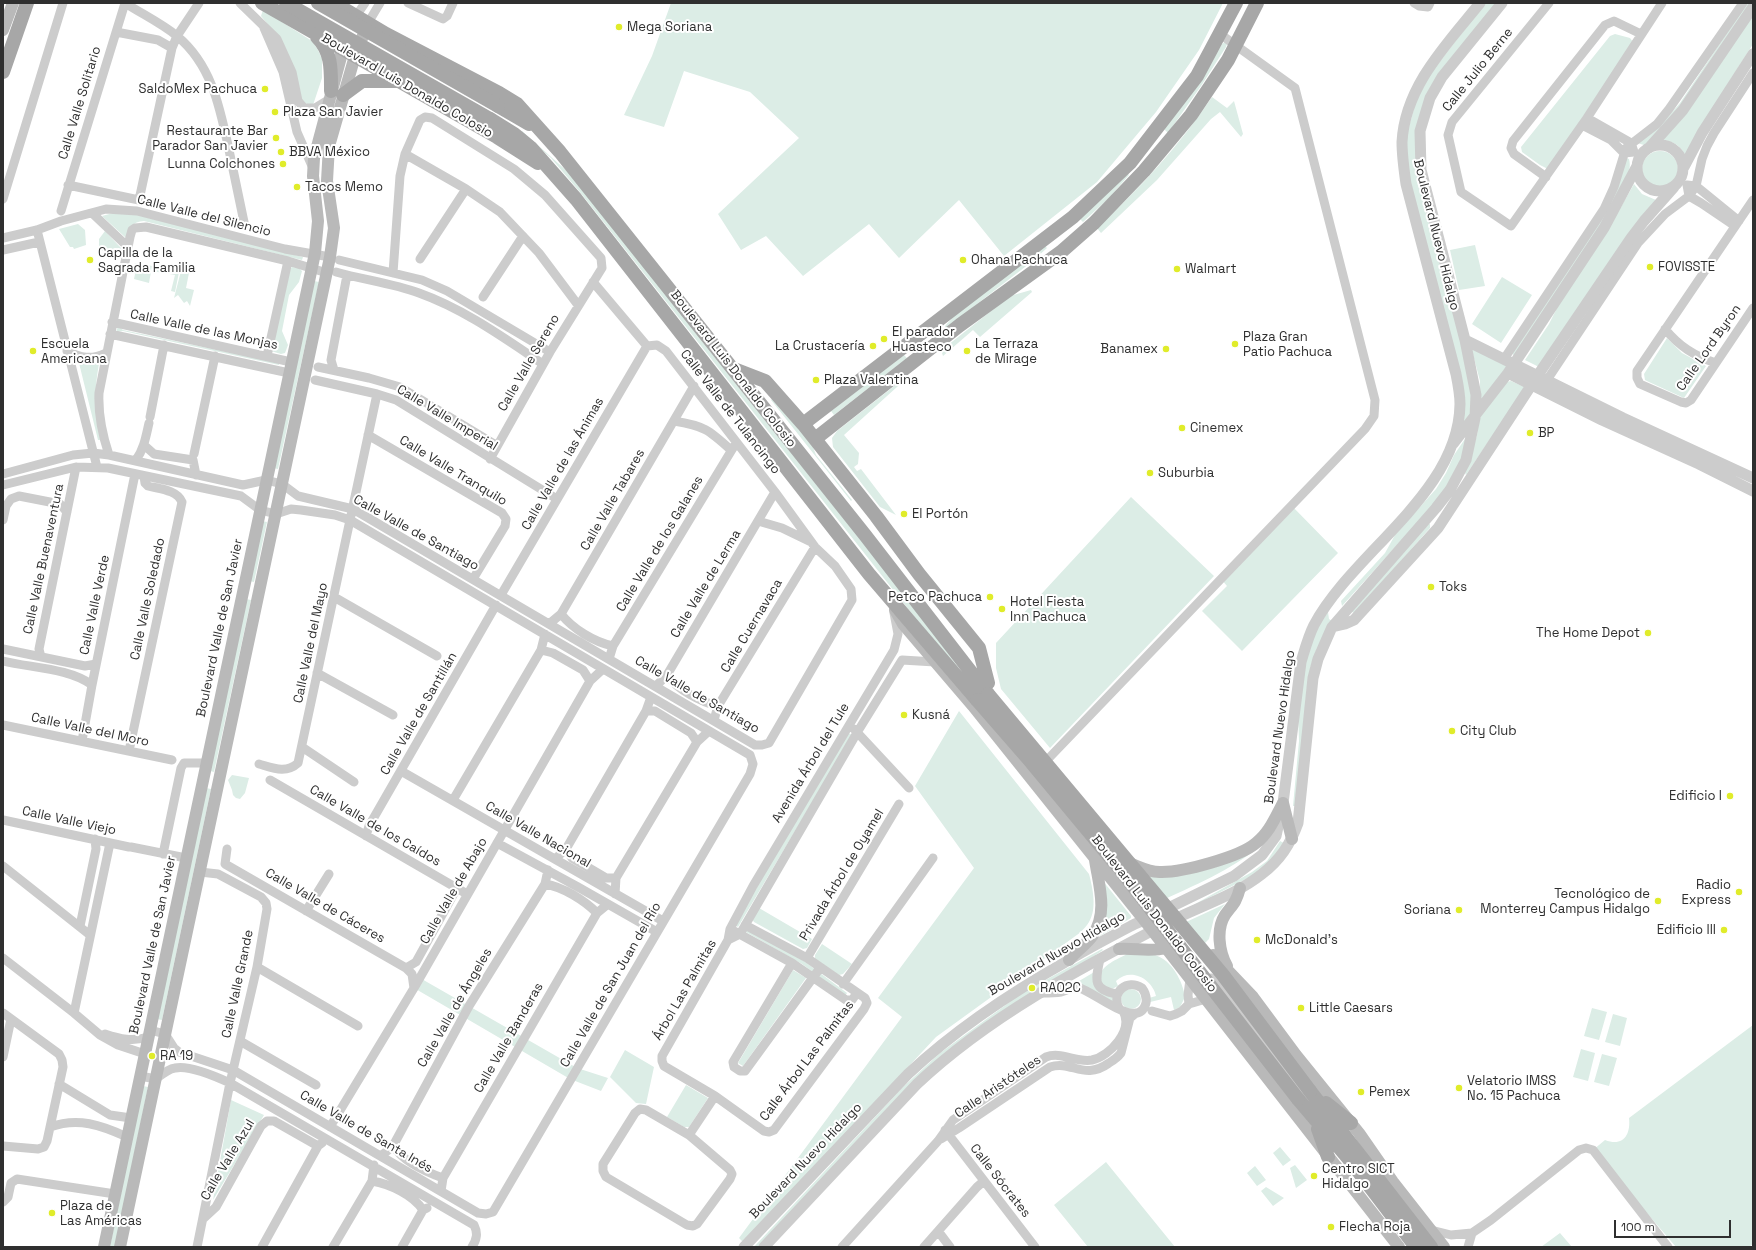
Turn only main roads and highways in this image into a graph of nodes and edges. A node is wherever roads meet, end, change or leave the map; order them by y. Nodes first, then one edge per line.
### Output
1 (13, 3) edge
2 (19, 3) edge
3 (27, 3) edge
4 (262, 3) edge
5 (286, 3) edge
6 (299, 3) edge
7 (318, 3) edge
8 (1236, 3) edge
9 (1257, 3) edge
10 (350, 12) edge
11 (3, 30) edge
12 (386, 34) junction
13 (319, 36) junction
14 (3, 48) edge
15 (342, 49) junction
16 (355, 56) junction
17 (371, 65) junction
18 (3, 72) edge
19 (400, 81) junction
20 (334, 95) junction
21 (539, 130) junction
22 (1144, 146) junction
23 (1156, 157) junction
24 (550, 171) junction
25 (733, 369) junction
26 (803, 424) junction
27 (815, 439) junction
28 (865, 534) junction
29 (243, 588) junction
30 (883, 590) junction
31 (259, 592) junction
32 (984, 692) junction
33 (1292, 839) road end
34 (1125, 858) junction
35 (1098, 863) junction
36 (1240, 888) road end
37 (1166, 948) junction
38 (1119, 949) road end
39 (1068, 960) road end
40 (1229, 970) junction
41 (1310, 1091) junction
42 (1315, 1119) junction
43 (1351, 1122) junction
44 (1352, 1155) junction
45 (1328, 1157) junction
46 (104, 1247) edge
47 (120, 1247) edge
48 (1399, 1247) edge
49 (1416, 1247) edge
50 (1431, 1247) edge
51 (1444, 1247) edge

1 - 11 main road
2 - 14 main road
3 - 18 main road
4 - 13 main road, Boulevard Luis Donaldo Colosio
5 - 24 main road, Boulevard Luis Donaldo Colosio, bridge
6 - 10 main road
7 - 10 main road, Boulevard Luis Donaldo Colosio, bridge
8 - 22 main road
9 - 23 main road
10 - 12 main road, Boulevard Luis Donaldo Colosio
10 - 13 main road
10 - 15 main road, Boulevard Valle de San Javier
10 - 16 main road, Boulevard Valle de San Javier
10 - 21 main road, Boulevard Luis Donaldo Colosio, bridge
12 - 17 main road
12 - 21 main road, Boulevard Luis Donaldo Colosio
13 - 15 main road, Boulevard Luis Donaldo Colosio
13 - 20 main road
15 - 16 main road, Boulevard Luis Donaldo Colosio
15 - 20 main road, Boulevard Valle de San Javier
16 - 17 main road, Boulevard Luis Donaldo Colosio
16 - 20 main road, Boulevard Valle de San Javier
17 - 19 main road, Boulevard Luis Donaldo Colosio
19 - 20 main road
19 - 24 main road, Boulevard Luis Donaldo Colosio
20 - 29 main road, Boulevard Valle de San Javier
20 - 31 main road, Boulevard Valle de San Javier
21 - 25 main road, Boulevard Luis Donaldo Colosio
22 - 23 main road
22 - 26 main road
23 - 27 main road
24 - 30 main road, Boulevard Luis Donaldo Colosio
25 - 26 main road
25 - 28 main road, Boulevard Luis Donaldo Colosio
26 - 27 main road
27 - 28 main road
27 - 32 main road
28 - 32 main road, Boulevard Luis Donaldo Colosio
29 - 31 main road
29 - 46 main road, Boulevard Valle de San Javier
30 - 32 main road, Boulevard Luis Donaldo Colosio
30 - 35 main road, Boulevard Luis Donaldo Colosio
31 - 47 main road, Boulevard Valle de San Javier
32 - 34 main road, Boulevard Luis Donaldo Colosio
32 - 41 main road, Boulevard Luis Donaldo Colosio, bridge
32 - 42 main road, Boulevard Luis Donaldo Colosio, bridge
33 - 34 main road
34 - 35 main road
34 - 40 main road, Boulevard Luis Donaldo Colosio
35 - 37 main road, Boulevard Luis Donaldo Colosio
35 - 39 main road
36 - 40 main road
37 - 38 main road
37 - 45 main road, Boulevard Luis Donaldo Colosio
40 - 43 main road, Boulevard Luis Donaldo Colosio
41 - 43 main road
41 - 44 main road, Boulevard Luis Donaldo Colosio
42 - 44 main road, Boulevard Luis Donaldo Colosio
42 - 45 main road
43 - 51 main road, Boulevard Luis Donaldo Colosio
44 - 49 main road, Boulevard Luis Donaldo Colosio
44 - 50 main road, Boulevard Luis Donaldo Colosio
45 - 48 main road, Boulevard Luis Donaldo Colosio

